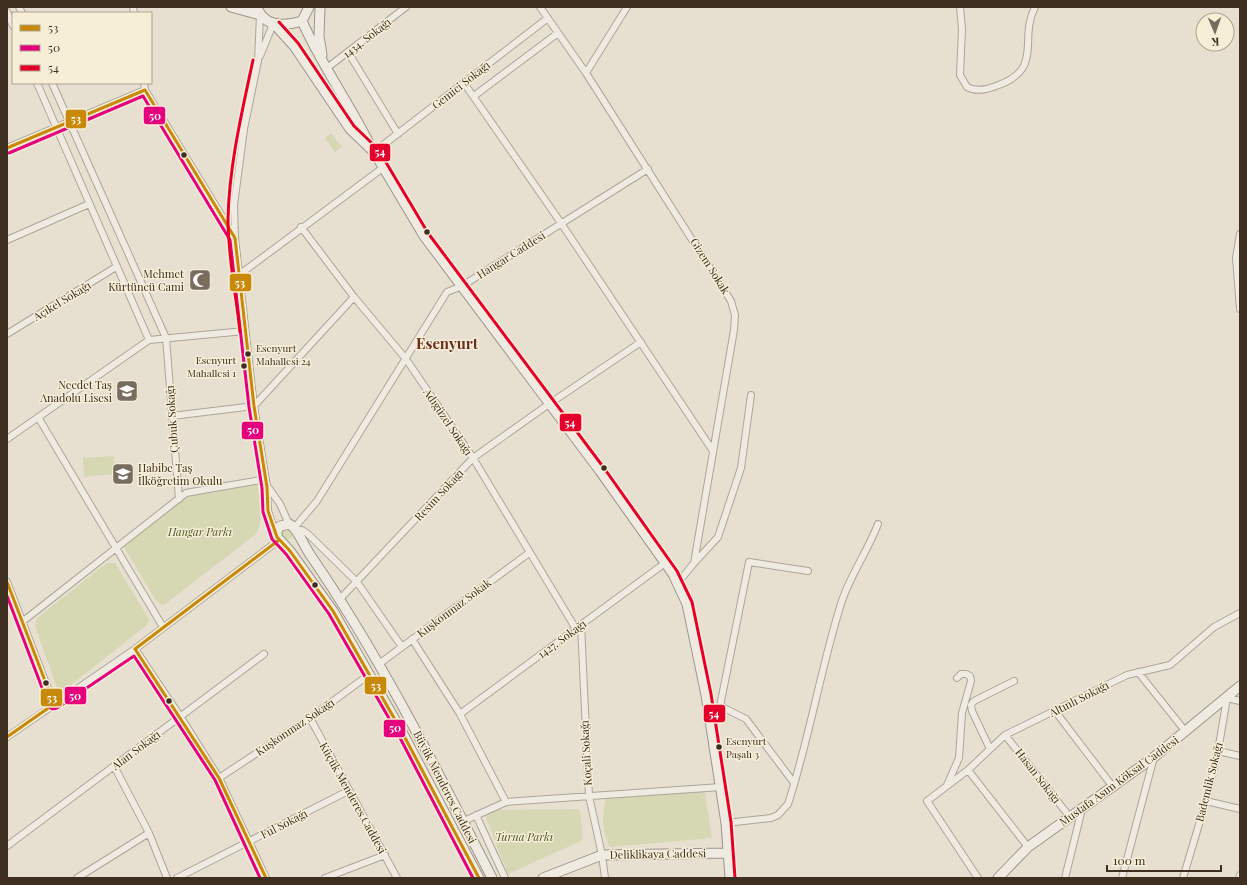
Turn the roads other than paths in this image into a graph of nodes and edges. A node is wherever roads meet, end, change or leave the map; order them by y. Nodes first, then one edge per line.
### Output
1 (231, 7) edge
2 (309, 7) edge
3 (320, 7) edge
4 (406, 7) edge
5 (540, 7) edge
6 (627, 7) edge
7 (960, 7) edge
8 (1035, 7) edge
9 (259, 11) edge
10 (7, 12) edge
11 (548, 18) junction
12 (302, 21) junction
13 (12, 24) edge
14 (274, 24) junction
15 (558, 33) junction
16 (348, 52) junction
17 (322, 59) junction
18 (258, 61) junction
19 (327, 68) junction
20 (586, 73) junction
21 (464, 83) junction
22 (37, 84) edge
23 (52, 84) edge
24 (144, 84) edge
25 (145, 90) junction
26 (474, 96) junction
27 (68, 122) junction
28 (56, 127) junction
29 (398, 134) junction
30 (7, 148) edge
31 (374, 152) junction
32 (384, 167) junction
33 (648, 169) junction
34 (89, 204) junction
35 (562, 223) junction
36 (301, 227) junction
37 (1240, 234) edge
38 (235, 238) junction
39 (7, 240) edge
40 (1238, 258) edge
41 (116, 267) junction
42 (239, 275) junction
43 (462, 286) junction
44 (354, 297) junction
45 (1240, 309) edge
46 (245, 331) junction
47 (7, 334) edge
48 (166, 338) junction
49 (149, 340) junction
50 (641, 342) junction
51 (406, 360) junction
52 (751, 395) dead end
53 (549, 404) junction
54 (254, 406) junction
55 (172, 416) junction
56 (38, 417) junction
57 (7, 439) edge
58 (713, 451) junction
59 (473, 458) junction
60 (266, 479) junction
61 (267, 487) junction
62 (178, 499) junction
63 (878, 524) dead end
64 (294, 529) junction
65 (279, 539) junction
66 (116, 548) junction
67 (529, 553) junction
68 (665, 563) junction
69 (694, 563) junction
70 (808, 571) dead end
71 (7, 582) edge
72 (357, 582) junction
73 (677, 584) junction
74 (340, 599) junction
75 (1240, 613) edge
76 (22, 622) junction
77 (163, 627) junction
78 (578, 627) junction
79 (412, 639) junction
80 (402, 647) junction
81 (135, 649) junction
82 (264, 654) dead end
83 (379, 664) junction
84 (1138, 672) junction
85 (370, 674) junction
86 (957, 678) dead end
87 (1014, 681) dead end
88 (1240, 686) edge
89 (1227, 698) junction
90 (1240, 701) edge
91 (54, 704) junction
92 (720, 706) junction
93 (709, 709) junction
94 (1055, 711) junction
95 (460, 714) junction
96 (180, 716) junction
97 (310, 718) junction
98 (1186, 732) junction
99 (1005, 735) junction
100 (7, 737) edge
101 (990, 749) junction
102 (1218, 751) junction
103 (1240, 756) edge
104 (1154, 758) junction
105 (114, 766) junction
106 (968, 770) junction
107 (219, 778) junction
108 (794, 783) junction
109 (721, 787) junction
110 (946, 787) junction
111 (1113, 787) junction
112 (348, 792) junction
113 (589, 796) junction
114 (1206, 801) junction
115 (506, 802) junction
116 (1082, 809) junction
117 (1240, 809) edge
118 (476, 815) junction
119 (1070, 817) junction
120 (464, 821) junction
121 (726, 823) junction
122 (149, 832) junction
123 (249, 842) junction
124 (7, 846) edge
125 (1028, 847) junction
126 (728, 853) junction
127 (602, 855) junction
128 (385, 856) junction
129 (87, 875) edge
130 (77, 878) edge
131 (166, 878) edge
132 (177, 878) edge
133 (266, 878) edge
134 (325, 878) edge
135 (397, 878) edge
136 (480, 878) edge
137 (492, 878) edge
138 (505, 878) edge
139 (543, 878) edge
140 (605, 878) edge
141 (730, 878) edge
142 (978, 878) edge
143 (998, 878) edge
144 (1065, 878) edge
145 (1122, 878) edge
146 (1183, 878) edge

1 - 9 street
2 - 12 street
3 - 17 street
4 - 16 street, 1434. Sokağı
5 - 11 street, Gizem Sokak
6 - 20 street
7 - 8 street
9 - 14 street
9 - 18 street
10 - 13 street
11 - 15 street, Gizem Sokak
11 - 21 street, Gemici Sokağı
12 - 14 street
12 - 17 street
14 - 18 street
14 - 31 street
15 - 20 street, Gizem Sokak
15 - 26 street
16 - 19 street, 1434. Sokağı
16 - 29 street
17 - 19 street
18 - 38 street
19 - 31 street
20 - 33 street, Gizem Sokak
21 - 26 street
21 - 29 street, Gemici Sokağı
22 - 28 street
23 - 27 street
24 - 25 street
25 - 27 street
25 - 38 street
26 - 35 street
27 - 28 street
27 - 48 street
28 - 30 street
28 - 34 street
29 - 31 street, Gemici Sokağı
31 - 32 street
32 - 36 street
32 - 43 street
33 - 35 street, Hangar Caddesi
33 - 58 street, Gizem Sokak
34 - 39 street
34 - 41 street
35 - 43 street, Hangar Caddesi
35 - 50 street
36 - 42 street
36 - 44 street, Adıgüzel Sokağı
37 - 40 street
38 - 42 street
40 - 45 street
41 - 47 street, Açıkel Sokağı
41 - 49 street
42 - 46 street
43 - 51 street, Hangar Caddesi
43 - 53 street
44 - 51 street, Adıgüzel Sokağı
44 - 54 street
46 - 48 street
46 - 54 street
48 - 49 street
48 - 55 street, Çubuk Sokağı
49 - 56 street
50 - 53 street, Resim Sokağı
50 - 58 street
51 - 59 street, Adıgüzel Sokağı
51 - 64 street, Hangar Caddesi
52 - 69 street
53 - 59 street, Resim Sokağı
53 - 68 street
54 - 55 street
54 - 60 street
55 - 62 street, Çubuk Sokağı
56 - 57 street
56 - 66 street
58 - 69 street, Gizem Sokak
59 - 67 street, Adıgüzel Sokağı
59 - 72 street, Resim Sokağı
60 - 61 street
60 - 62 street
61 - 64 street
61 - 65 street
62 - 66 street
63 - 108 street
64 - 65 street
64 - 65 street
64 - 72 street
64 - 74 street, Büyük Menderes Caddesi
65 - 77 street
65 - 85 street, Büyük Menderes Caddesi
66 - 76 street
66 - 77 street
67 - 78 street, Adıgüzel Sokağı
67 - 79 street, Kuşkonmaz Sokak
68 - 73 street
68 - 78 street, 1427. Sokağı
69 - 73 street, Gizem Sokak
70 - 92 street
71 - 76 street
72 - 74 street, Resim Sokağı
72 - 80 street
73 - 93 street
74 - 83 street, Büyük Menderes Caddesi
75 - 84 street, Altınlı Sokağı
76 - 91 street
77 - 81 street
78 - 95 street, 1427. Sokağı
78 - 113 street, Koçali Sokağı
79 - 80 street, Kuşkonmaz Sokak
79 - 95 street
80 - 83 street, Kuşkonmaz Sokak
81 - 91 street
81 - 96 street
82 - 96 street, Alan Sokağı
83 - 120 street, Büyük Menderes Caddesi
84 - 94 street, Altınlı Sokağı
84 - 98 street
85 - 97 street, Kuşkonmaz Sokağı
85 - 136 street, Büyük Menderes Caddesi
86 - 110 street
87 - 101 street
88 - 89 street, Mustafa Asım Köksal Caddesi
89 - 90 street
89 - 98 street, Mustafa Asım Köksal Caddesi
89 - 102 street, Bademlik Sokağı
91 - 100 street
92 - 93 street
92 - 108 street
93 - 109 street
94 - 99 street, Altınlı Sokağı
94 - 111 street
95 - 115 street
96 - 105 street, Alan Sokağı
96 - 107 street
97 - 107 street, Kuşkonmaz Sokağı
97 - 112 street, Küçük Menderes Caddesi
98 - 104 street, Mustafa Asım Köksal Caddesi
99 - 101 street, Altınlı Sokağı
99 - 119 street, Hasan Sokağı
101 - 106 street, Altınlı Sokağı
102 - 103 street
102 - 114 street, Bademlik Sokağı
104 - 111 street, Mustafa Asım Köksal Caddesi
104 - 145 street
105 - 122 street
105 - 124 street, Alan Sokağı
106 - 110 street, Altınlı Sokağı
106 - 125 street
107 - 123 street
108 - 121 street
109 - 113 street
109 - 121 street
110 - 142 street, Altınlı Sokağı
111 - 116 street, Mustafa Asım Köksal Caddesi
112 - 123 street, Ful Sokağı
112 - 128 street, Küçük Menderes Caddesi
113 - 115 street
113 - 127 street, Koçali Sokağı
114 - 117 street
114 - 146 street, Bademlik Sokağı
115 - 118 street
116 - 119 street, Mustafa Asım Köksal Caddesi
116 - 144 street
118 - 120 street
118 - 138 street
119 - 125 street, Mustafa Asım Köksal Caddesi
120 - 137 street, Büyük Menderes Caddesi
121 - 126 street
122 - 129 street
122 - 131 street
123 - 132 street, Ful Sokağı
123 - 133 street
125 - 143 street, Mustafa Asım Köksal Caddesi
126 - 127 street, Deliklikaya Caddesi
126 - 141 street
127 - 139 street, Deliklikaya Caddesi
127 - 140 street, Koçali Sokağı
128 - 134 street
128 - 135 street, Küçük Menderes Caddesi
129 - 130 street

